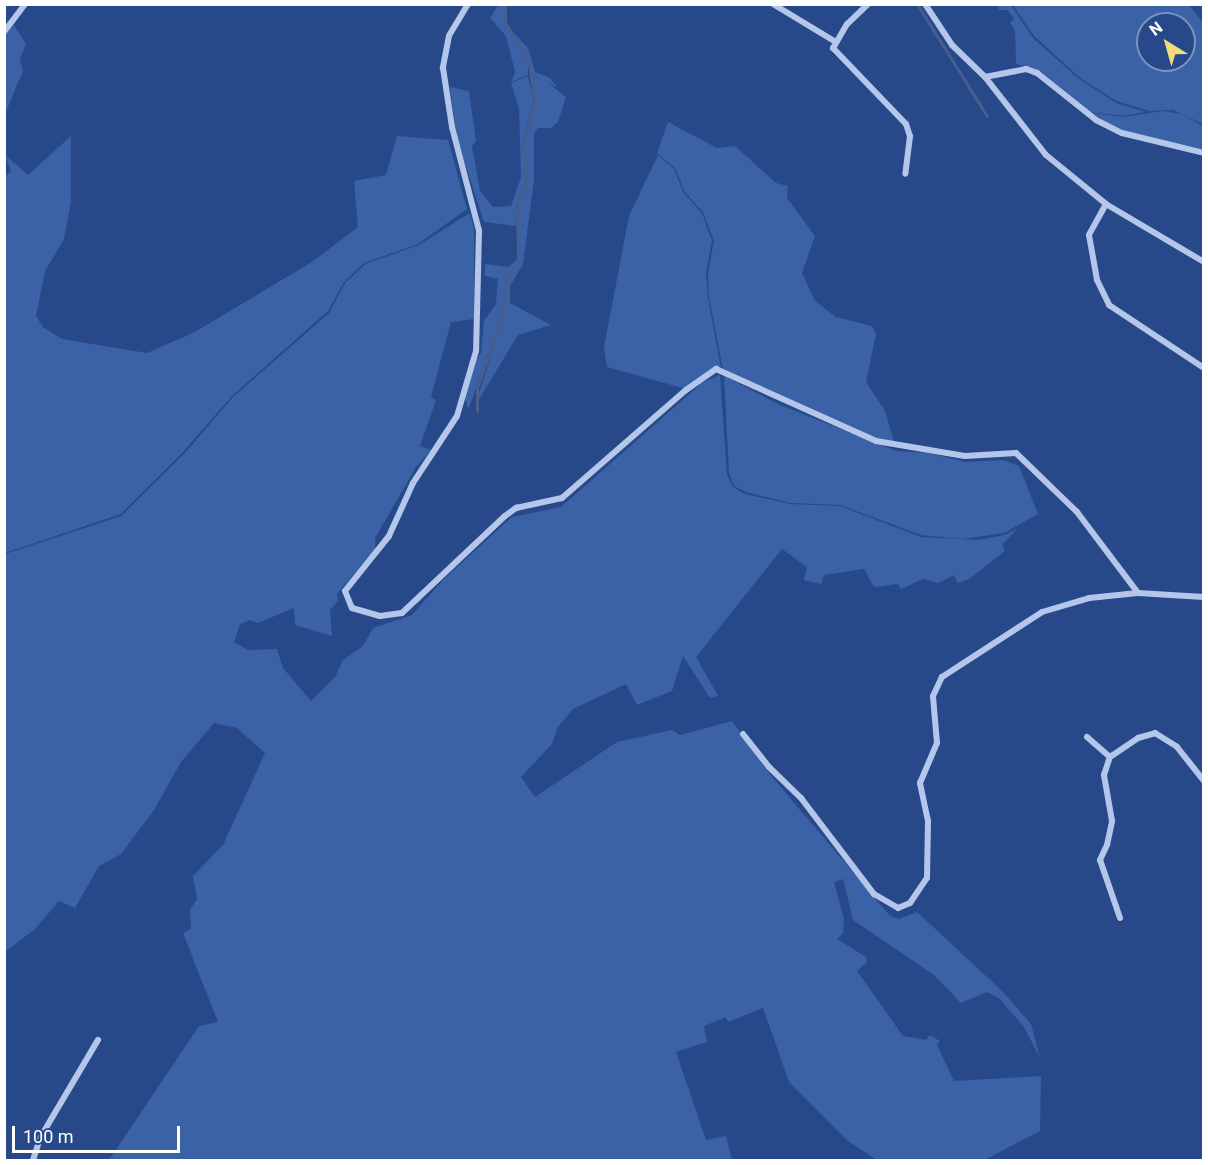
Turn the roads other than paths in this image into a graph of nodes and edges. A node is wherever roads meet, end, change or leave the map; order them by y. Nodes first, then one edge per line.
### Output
1 (25, 4) edge
2 (468, 4) edge
3 (773, 4) edge
4 (868, 4) edge
5 (925, 4) edge
6 (4, 32) edge
7 (834, 41) junction
8 (985, 77) junction
9 (1203, 153) edge
10 (905, 174) dead end
11 (1106, 204) junction
12 (1203, 262) edge
13 (1203, 368) edge
14 (1138, 593) junction
15 (1203, 597) edge
16 (743, 734) dead end
17 (1086, 737) dead end
18 (1110, 757) junction
19 (1203, 781) edge
20 (1120, 918) dead end
21 (98, 1040) dead end
22 (33, 1161) edge

1 - 6 street
2 - 14 street
3 - 7 street
4 - 7 street
5 - 8 street
7 - 10 street
8 - 9 street
8 - 11 street
11 - 12 street
11 - 13 street
14 - 15 street
14 - 16 street
17 - 18 street
18 - 19 street
18 - 20 street
21 - 22 street

